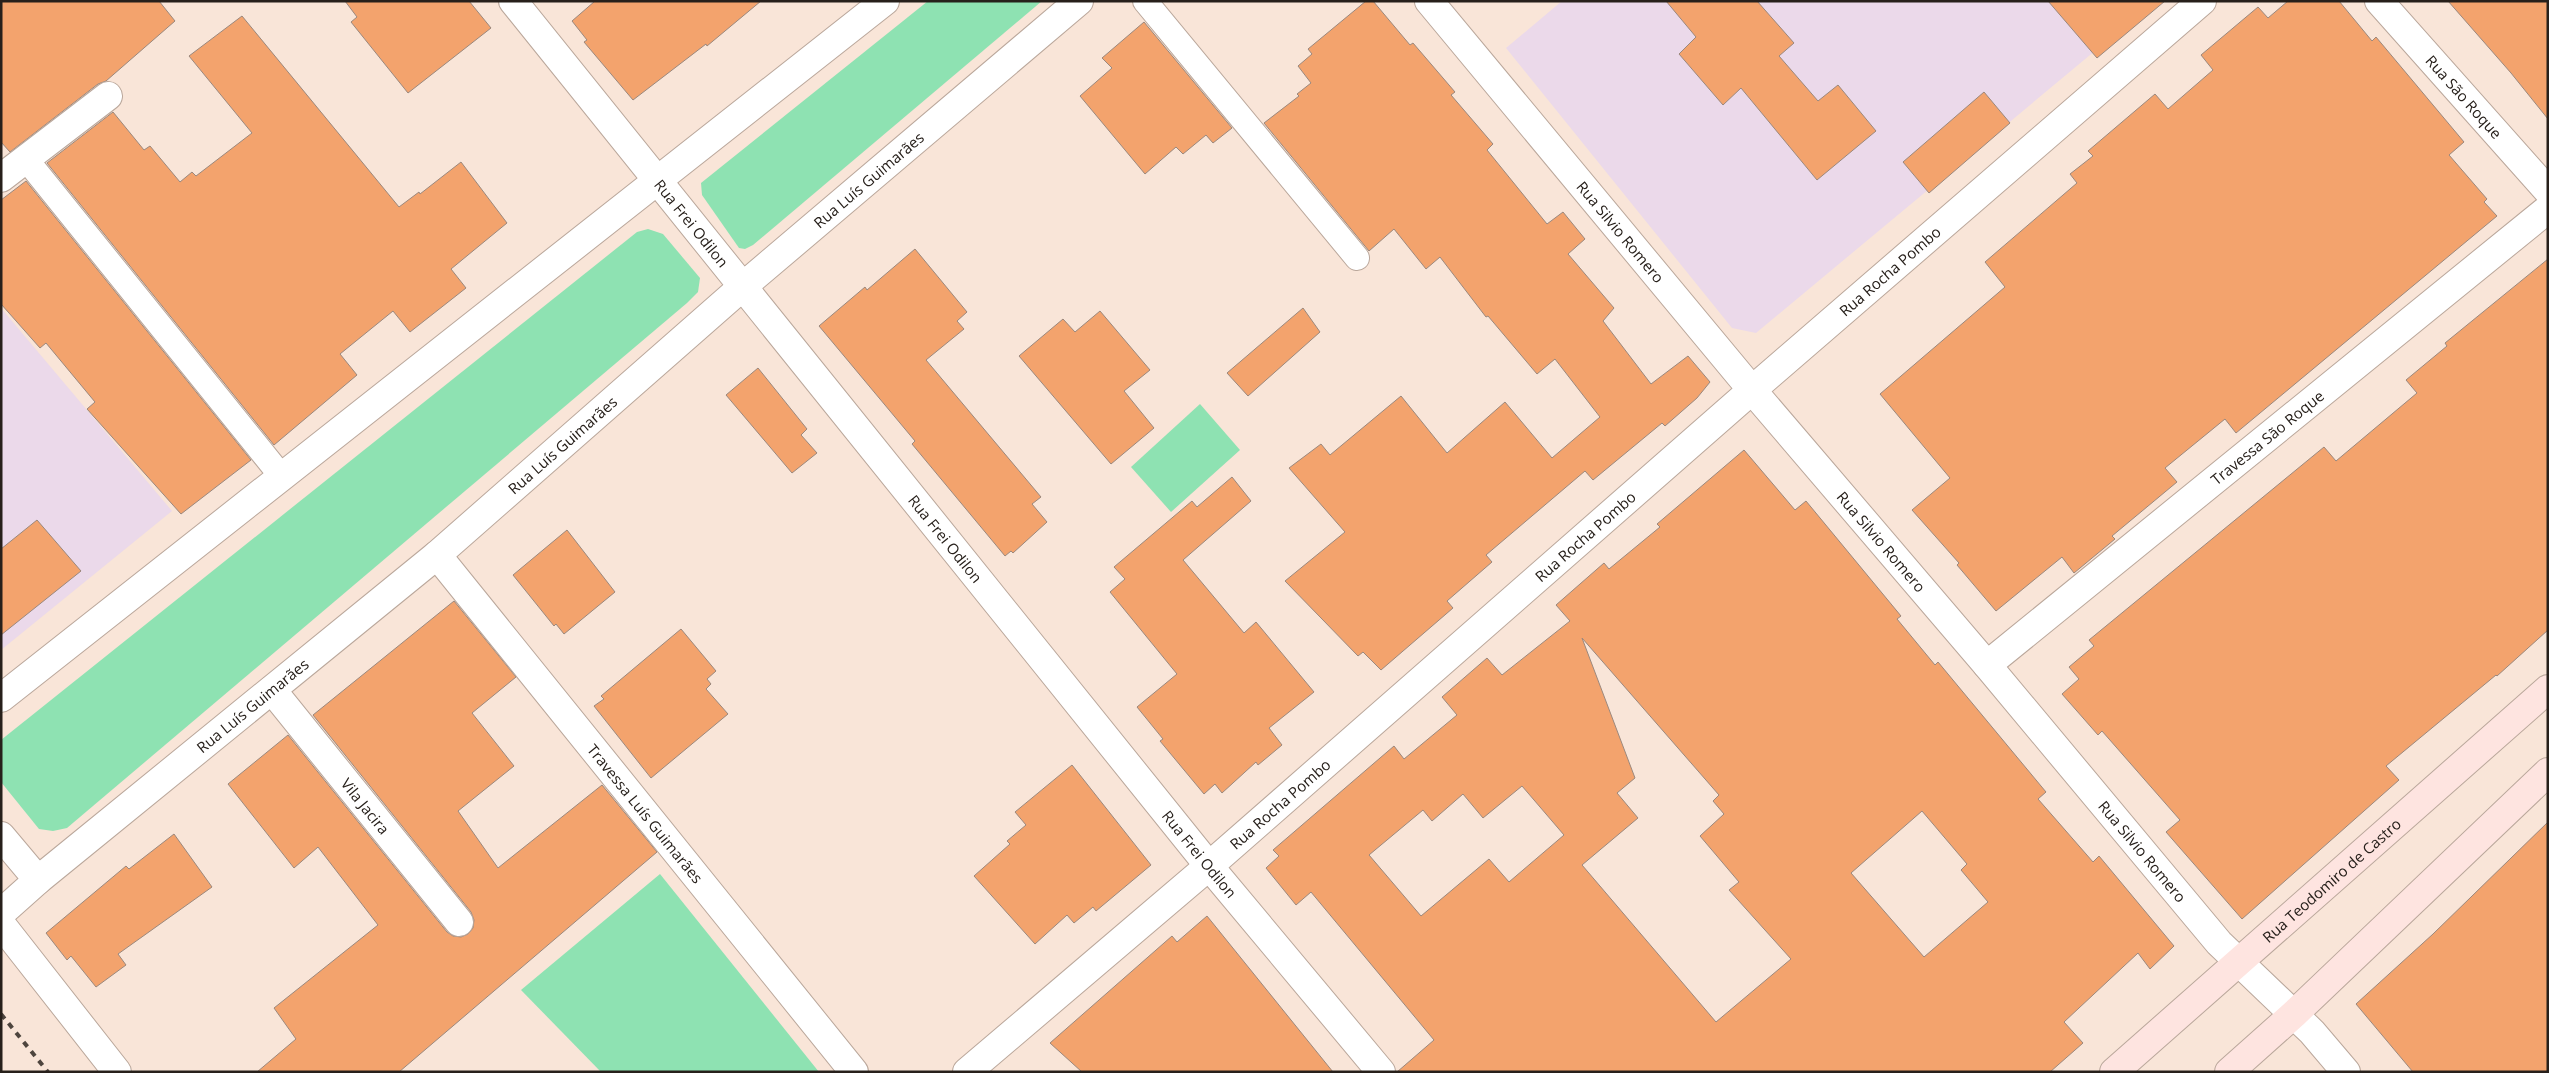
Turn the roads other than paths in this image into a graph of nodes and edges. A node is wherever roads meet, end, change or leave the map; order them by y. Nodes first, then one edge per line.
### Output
1 (513, 1) edge
2 (885, 1) edge
3 (1079, 1) edge
4 (1145, 1) edge
5 (1429, 1) edge
6 (2202, 1) edge
7 (2379, 1) edge
8 (108, 96) dead end
9 (26, 159) junction
10 (1, 178) edge
11 (657, 183) junction
12 (2548, 191) edge
13 (2548, 209) edge
14 (1356, 258) dead end
15 (741, 288) junction
16 (1752, 390) junction
17 (282, 477) junction
18 (438, 555) junction
19 (1987, 665) junction
20 (2548, 689) edge
21 (272, 690) junction
22 (1, 698) edge
23 (2548, 772) edge
24 (1, 836) edge
25 (1209, 866) junction
26 (38, 880) junction
27 (1, 913) edge
28 (459, 922) dead end
29 (1, 924) edge
30 (2240, 963) junction
31 (2294, 1014) junction
32 (117, 1072) edge
33 (854, 1072) edge
34 (967, 1072) edge
35 (1381, 1072) edge
36 (2114, 1072) edge
37 (2229, 1072) edge
38 (2346, 1072) edge

1 - 11 street, Rua Frei Odilon
2 - 11 street
3 - 15 street, Rua Luís Guimarães
4 - 14 lane
5 - 16 street, Rua Silvio Romero
6 - 16 street, Rua Rocha Pombo
7 - 12 street, Rua São Roque
8 - 9 street
9 - 10 street
9 - 17 lane
11 - 15 street, Rua Frei Odilon
11 - 17 street
13 - 19 street, Travessa São Roque
15 - 18 street, Rua Luís Guimarães
15 - 25 street, Rua Frei Odilon
16 - 19 street, Rua Silvio Romero
16 - 25 street, Rua Rocha Pombo
17 - 22 street
18 - 21 street, Rua Luís Guimarães
18 - 33 street, Travessa Luís Guimarães
19 - 30 street, Rua Silvio Romero
20 - 30 street, Rua Teodomiro de Castro
21 - 26 street, Rua Luís Guimarães
21 - 28 street, Vila Jacira
23 - 31 street
24 - 26 street
25 - 34 street, Rua Rocha Pombo
25 - 35 street, Rua Frei Odilon
26 - 27 street, Rua Luís Guimarães
29 - 32 street
30 - 31 street, Rua Silvio Romero
30 - 36 street, Rua Teodomiro de Castro
31 - 37 street
31 - 38 street, Rua Silvio Romero

